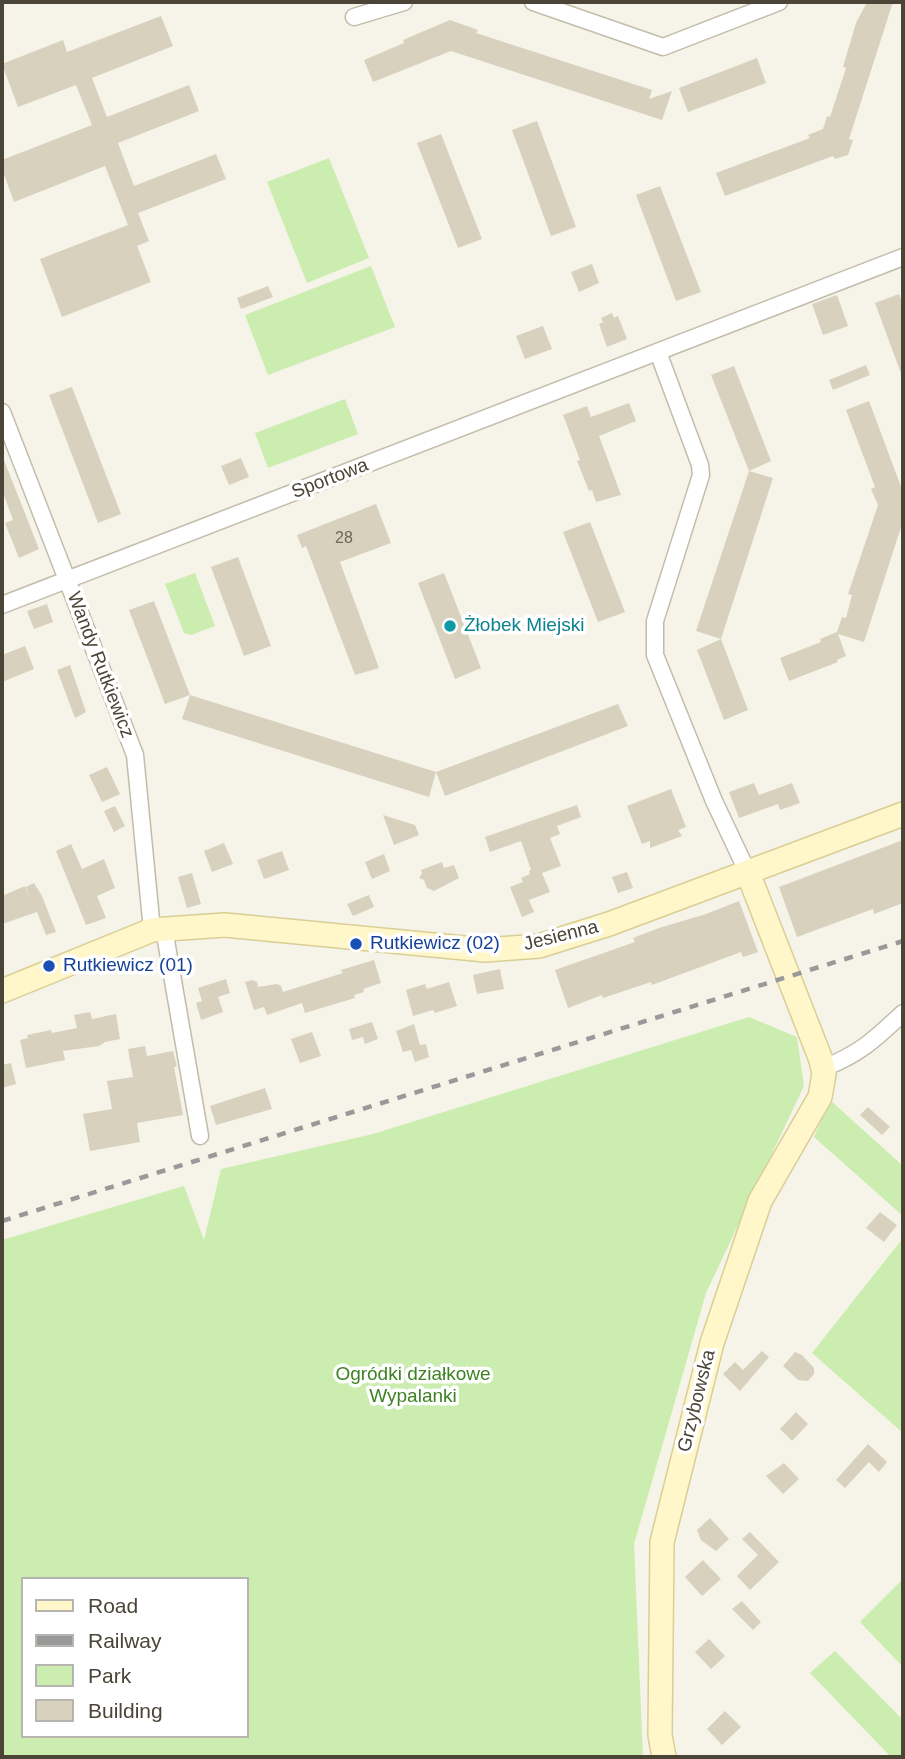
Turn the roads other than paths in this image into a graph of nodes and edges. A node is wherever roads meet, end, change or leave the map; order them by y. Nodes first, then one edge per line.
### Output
1 (404, 2) edge
2 (532, 2) edge
3 (779, 2) edge
4 (354, 17) dead end
5 (903, 257) edge
6 (658, 352) junction
7 (2, 412) edge
8 (66, 580) junction
9 (2, 605) edge
10 (903, 814) edge
11 (748, 873) junction
12 (158, 929) junction
13 (2, 992) edge
14 (903, 1013) edge
15 (824, 1068) junction
16 (200, 1136) dead end
17 (663, 1757) edge

1 - 4 street
2 - 3 street
5 - 6 street, Sportowa
6 - 8 street, Sportowa
6 - 11 street
7 - 8 street, Wandy Rutkiewicz
8 - 9 street, Sportowa
8 - 12 street, Wandy Rutkiewicz
10 - 11 street, Jesienna
11 - 12 street, Jesienna
11 - 15 street
12 - 13 street, Jesienna
12 - 16 street, Wandy Rutkiewicz
14 - 15 street
15 - 17 street, Grzybowska

